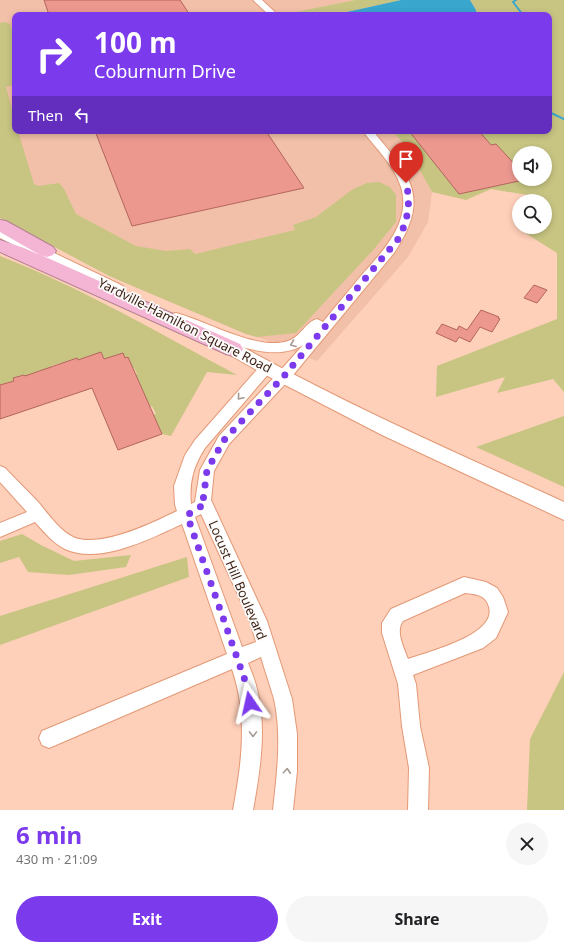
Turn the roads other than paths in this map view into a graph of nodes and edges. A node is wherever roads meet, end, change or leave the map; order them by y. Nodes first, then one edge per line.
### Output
1 (257, 0) edge
2 (271, 12) edge
3 (370, 134) edge
4 (0, 225) edge
5 (0, 232) edge
6 (0, 246) edge
7 (390, 250) junction
8 (105, 284) junction
9 (159, 310) junction
10 (233, 349) junction
11 (266, 368) junction
12 (284, 376) junction
13 (0, 472) edge
14 (205, 504) junction
15 (564, 511) edge
16 (38, 514) junction
17 (187, 515) junction
18 (0, 530) edge
19 (266, 646) junction
20 (238, 659) junction
21 (403, 670) junction
22 (49, 738) dead end
23 (243, 810) edge
24 (283, 810) edge
25 (418, 810) edge

1 - 2 street
3 - 7 street, Locust Hill Boulevard
4 - 8 highway
5 - 8 street, Yardville-Hamilton Square Road
6 - 10 highway
7 -> 9 street
7 - 12 street, Locust Hill Boulevard
8 - 9 street, Yardville-Hamilton Square Road
9 - 10 street, Yardville-Hamilton Square Road
10 - 11 street, Yardville-Hamilton Square Road
11 - 12 street, Yardville-Hamilton Square Road
11 -> 17 street, Locust Hill Boulevard
12 - 14 street, Locust Hill Boulevard
12 - 15 street, Yardville-Hamilton Square Road
13 - 16 street
14 - 17 street
14 - 19 street, Locust Hill Boulevard
16 - 17 street
16 - 18 street
17 - 20 street, Locust Hill Boulevard
19 - 20 street
24 -> 19 street, Locust Hill Boulevard
20 - 22 street
20 -> 23 street, Locust Hill Boulevard
21 - 21 street
21 - 25 street

